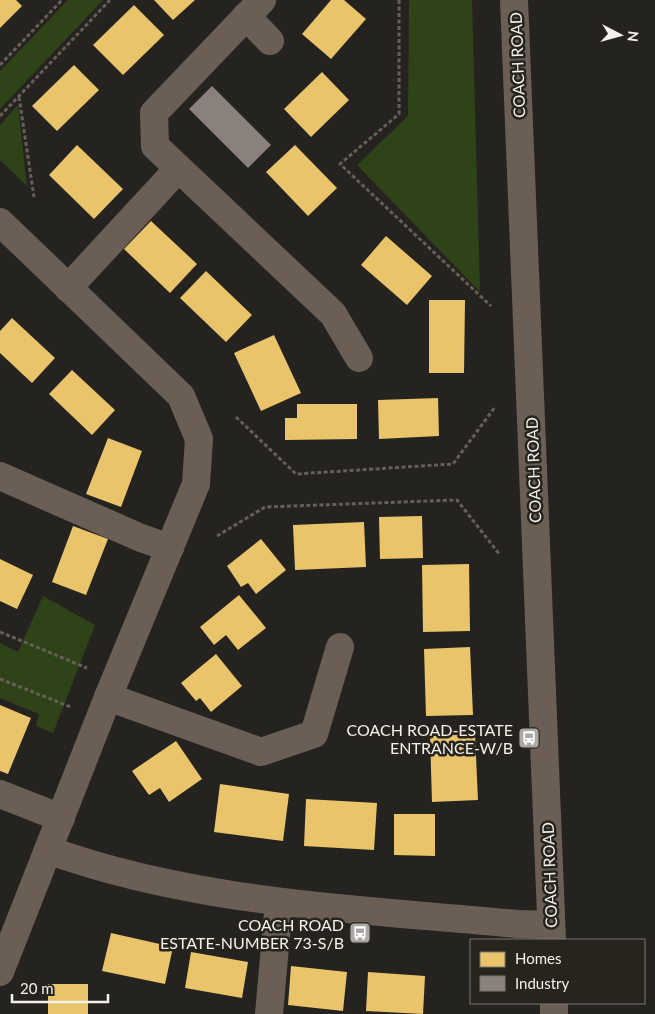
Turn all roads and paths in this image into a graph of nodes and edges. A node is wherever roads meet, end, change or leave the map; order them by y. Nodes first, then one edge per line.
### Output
1 (62, 0) edge
2 (110, 0) edge
3 (399, 0) edge
4 (514, 0) edge
5 (254, 8) edge
6 (270, 41) dead end
7 (0, 65) edge
8 (19, 97) junction
9 (0, 116) edge
10 (178, 169) junction
11 (34, 197) dead end
12 (0, 222) edge
13 (68, 288) junction
14 (491, 306) dead end
15 (359, 358) dead end
16 (494, 407) dead end
17 (236, 417) dead end
18 (0, 476) edge
19 (217, 536) dead end
20 (170, 548) junction
21 (500, 555) dead end
22 (0, 632) edge
23 (340, 647) dead end
24 (0, 679) edge
25 (107, 698) junction
26 (0, 794) edge
27 (61, 818) junction
28 (48, 850) junction
29 (279, 902) junction
30 (551, 933) edge
31 (0, 972) edge
32 (269, 1014) edge

1 - 7 path
2 - 8 path
3 - 14 path
4 - 30 street, COACH ROAD
5 - 6 street
5 - 10 street
8 - 9 path
8 - 11 path
10 - 13 street
10 - 15 street
12 - 13 street
13 - 20 street
16 - 17 path
18 - 20 street
19 - 21 path
20 - 25 street
22 - 25 path
23 - 25 street
24 - 25 path
25 - 27 street
26 - 27 street
27 - 28 street
28 - 29 street
28 - 31 street
29 - 30 street
29 - 32 street

